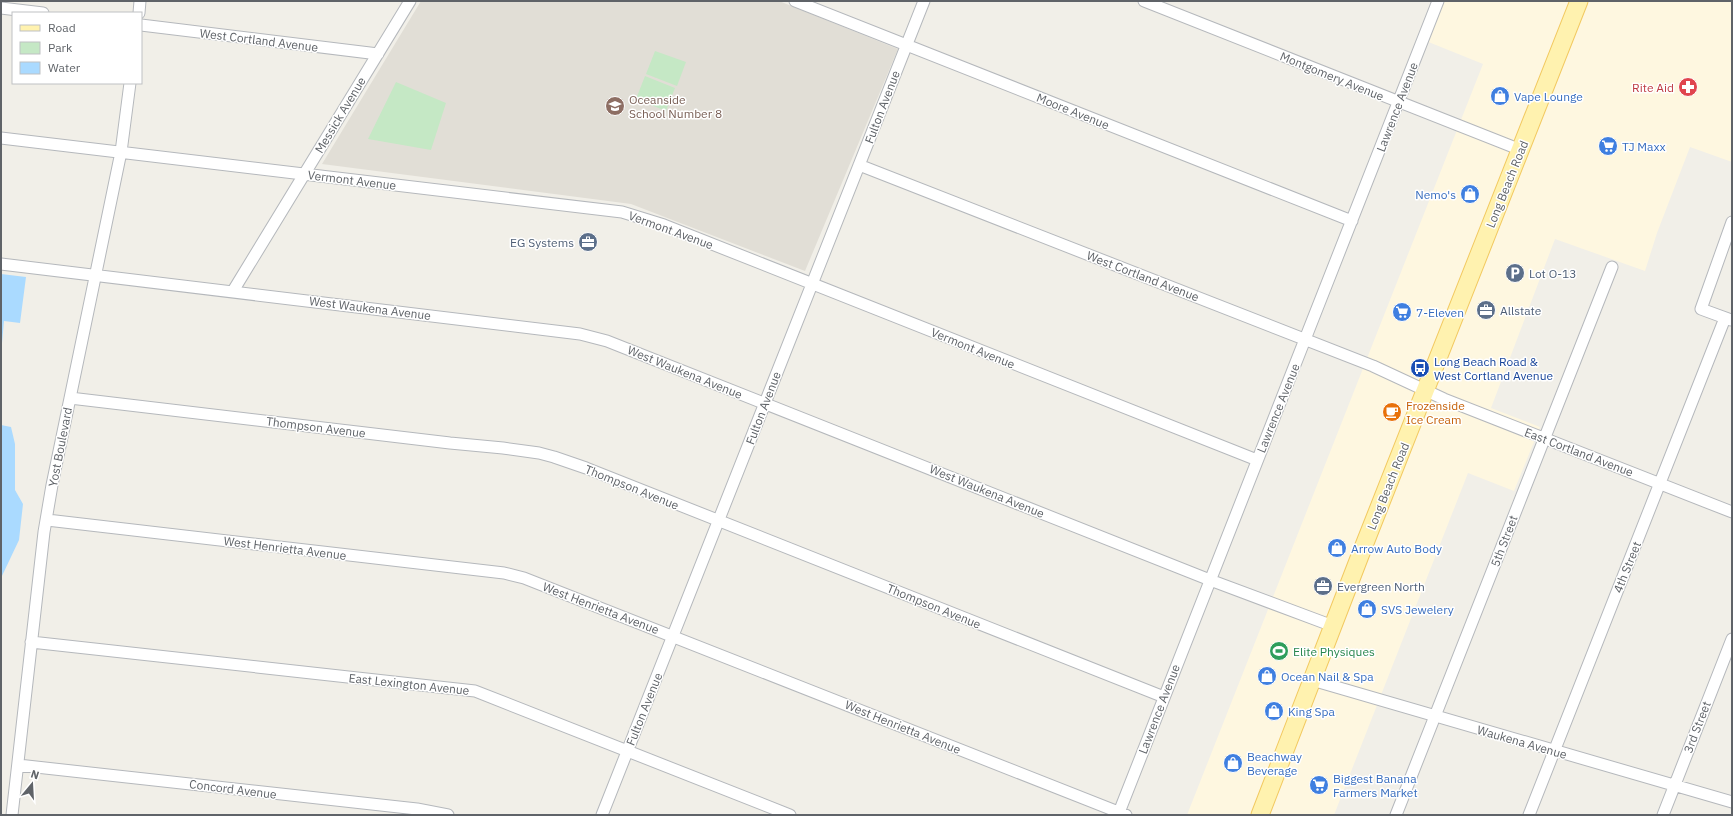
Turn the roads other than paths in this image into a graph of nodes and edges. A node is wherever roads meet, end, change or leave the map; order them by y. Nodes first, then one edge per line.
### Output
1 (140, 1) edge
2 (410, 1) edge
3 (795, 1) edge
4 (924, 1) edge
5 (1144, 1) edge
6 (1438, 1) edge
7 (1579, 1) edge
8 (1, 8) edge
9 (35, 12) edge
10 (139, 12) edge
11 (142, 25) edge
12 (906, 45) junction
13 (378, 54) junction
14 (130, 84) edge
15 (1399, 102) junction
16 (1, 138) edge
17 (1521, 150) junction
18 (121, 152) junction
19 (859, 165) junction
20 (304, 174) junction
21 (1352, 221) junction
22 (1732, 222) edge
23 (1, 264) edge
24 (1612, 267) dead end
25 (95, 275) junction
26 (812, 284) junction
27 (233, 291) junction
28 (1729, 319) edge
29 (1305, 339) junction
30 (1426, 391) junction
31 (70, 398) junction
32 (764, 403) junction
33 (1545, 439) junction
34 (1257, 460) junction
35 (1660, 484) junction
36 (1732, 512) edge
37 (47, 520) junction
38 (719, 521) junction
39 (1210, 580) junction
40 (1333, 626) junction
41 (673, 636) junction
42 (1732, 639) edge
43 (31, 642) junction
44 (1312, 680) junction
45 (1164, 697) junction
46 (1435, 717) junction
47 (628, 751) junction
48 (1555, 751) junction
49 (18, 765) junction
50 (1674, 785) junction
51 (1732, 802) edge
52 (1121, 814) edge
53 (12, 815) edge
54 (448, 815) edge
55 (602, 815) edge
56 (790, 815) edge
57 (1260, 815) edge
58 (1396, 815) edge
59 (1529, 815) edge
60 (1663, 815) edge

1 - 10 street
2 - 13 street, Messick Avenue
3 - 12 street, Moore Avenue
4 - 12 street, Fulton Avenue
5 - 15 street, Montgomery Avenue
6 - 15 street, Lawrence Avenue
7 - 17 main road, Long Beach Road
8 - 9 street
11 - 13 street, West Cortland Avenue
12 - 19 street, Fulton Avenue
12 - 21 street, Moore Avenue
13 - 20 street, Messick Avenue
14 - 18 street, Yost Boulevard
15 - 17 street, Montgomery Avenue
15 - 21 street, Lawrence Avenue
16 - 18 street, Vermont Avenue
17 - 30 main road, Long Beach Road
18 - 20 street, Vermont Avenue
18 - 25 street, Yost Boulevard
19 - 26 street, Fulton Avenue
19 - 29 street, West Cortland Avenue
20 - 26 street, Vermont Avenue
20 - 27 street, Messick Avenue
21 - 29 street, Lawrence Avenue
22 - 28 street
23 - 25 street, West Waukena Avenue
24 - 33 street, 5th Street
25 - 27 street, West Waukena Avenue
25 - 31 street, Yost Boulevard
26 - 32 street, Fulton Avenue
26 - 34 street, Vermont Avenue
27 - 32 street, West Waukena Avenue
28 - 35 street, 4th Street
29 - 30 street, West Cortland Avenue
29 - 34 street, Lawrence Avenue
30 - 33 street, East Cortland Avenue
30 - 40 main road, Long Beach Road
31 - 37 street, Yost Boulevard
31 - 38 street, Thompson Avenue
32 - 38 street, Fulton Avenue
32 - 39 street, West Waukena Avenue
33 - 35 street, East Cortland Avenue
33 - 46 street, 5th Street
34 - 39 street, Lawrence Avenue
35 - 36 street, East Cortland Avenue
35 - 48 street, 4th Street
37 - 41 street, West Henrietta Avenue
37 - 43 street, Yost Boulevard
38 - 41 street, Fulton Avenue
38 - 45 street, Thompson Avenue
39 - 40 street, West Waukena Avenue
39 - 45 street, Lawrence Avenue
40 - 44 main road, Long Beach Road
41 - 47 street, Fulton Avenue
41 - 52 street, West Henrietta Avenue
42 - 50 street, 3rd Street
43 - 47 street, East Lexington Avenue
43 - 49 street, Yost Boulevard
44 - 46 street, Waukena Avenue
44 - 57 main road, Long Beach Road
45 - 52 street, Lawrence Avenue
46 - 48 street, Waukena Avenue
46 - 58 street, 5th Street
47 - 55 street, Fulton Avenue
47 - 56 street, East Lexington Avenue
48 - 50 street, Waukena Avenue
48 - 59 street, 4th Street
49 - 53 street, Yost Boulevard
49 - 54 street, Concord Avenue
50 - 51 street, Waukena Avenue
50 - 60 street, 3rd Street

